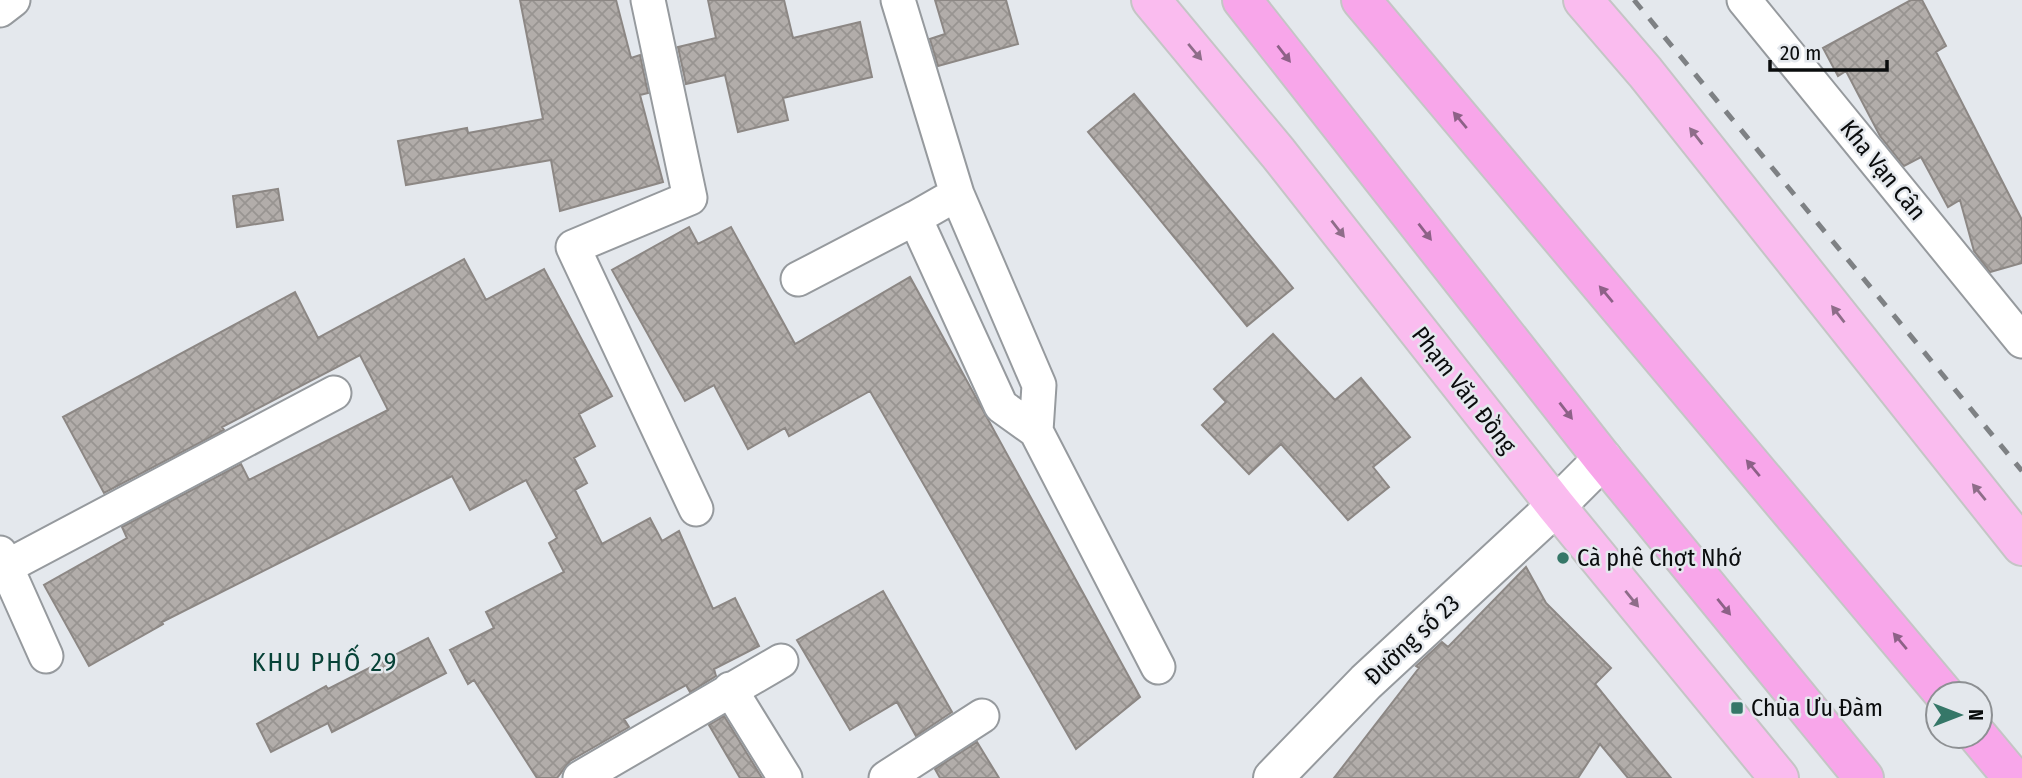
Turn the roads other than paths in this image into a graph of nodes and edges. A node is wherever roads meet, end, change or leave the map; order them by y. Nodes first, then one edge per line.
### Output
1 (13, 0) edge
2 (648, 0) edge
3 (898, 0) edge
4 (1151, 0) edge
5 (1242, 0) edge
6 (1361, 0) edge
7 (1583, 0) edge
8 (1744, 0) edge
9 (0, 10) edge
10 (957, 194) junction
11 (915, 218) junction
12 (798, 279) dead end
13 (2022, 341) edge
14 (334, 393) dead end
15 (1036, 431) junction
16 (1603, 459) junction
17 (1556, 506) junction
18 (696, 509) dead end
19 (2022, 546) edge
20 (3, 560) edge
21 (46, 656) dead end
22 (780, 661) dead end
23 (1158, 667) dead end
24 (1932, 680) edge
25 (730, 689) junction
26 (982, 716) dead end
27 (1989, 750) edge
28 (580, 778) edge
29 (785, 778) edge
30 (886, 778) edge
31 (1273, 778) edge
32 (1779, 778) edge
33 (1864, 778) edge
34 (2012, 778) edge

1 - 9 street
2 - 18 street
3 - 10 street
4 -> 17 main road, Phạm Văn Đồng
5 -> 16 highway
24 -> 6 highway
19 -> 7 main road
8 - 13 street, Kha Vạn Cân
10 - 11 street
10 - 15 street
11 - 12 street
11 - 15 street
14 - 20 street
15 - 23 street
16 - 17 street, Đường số 23
16 -> 33 highway
17 - 31 street, Đường số 23
17 -> 32 main road, Phạm Văn Đồng
20 - 21 street
22 - 25 street
25 - 28 street
25 - 29 street
26 - 30 street
27 - 34 highway

